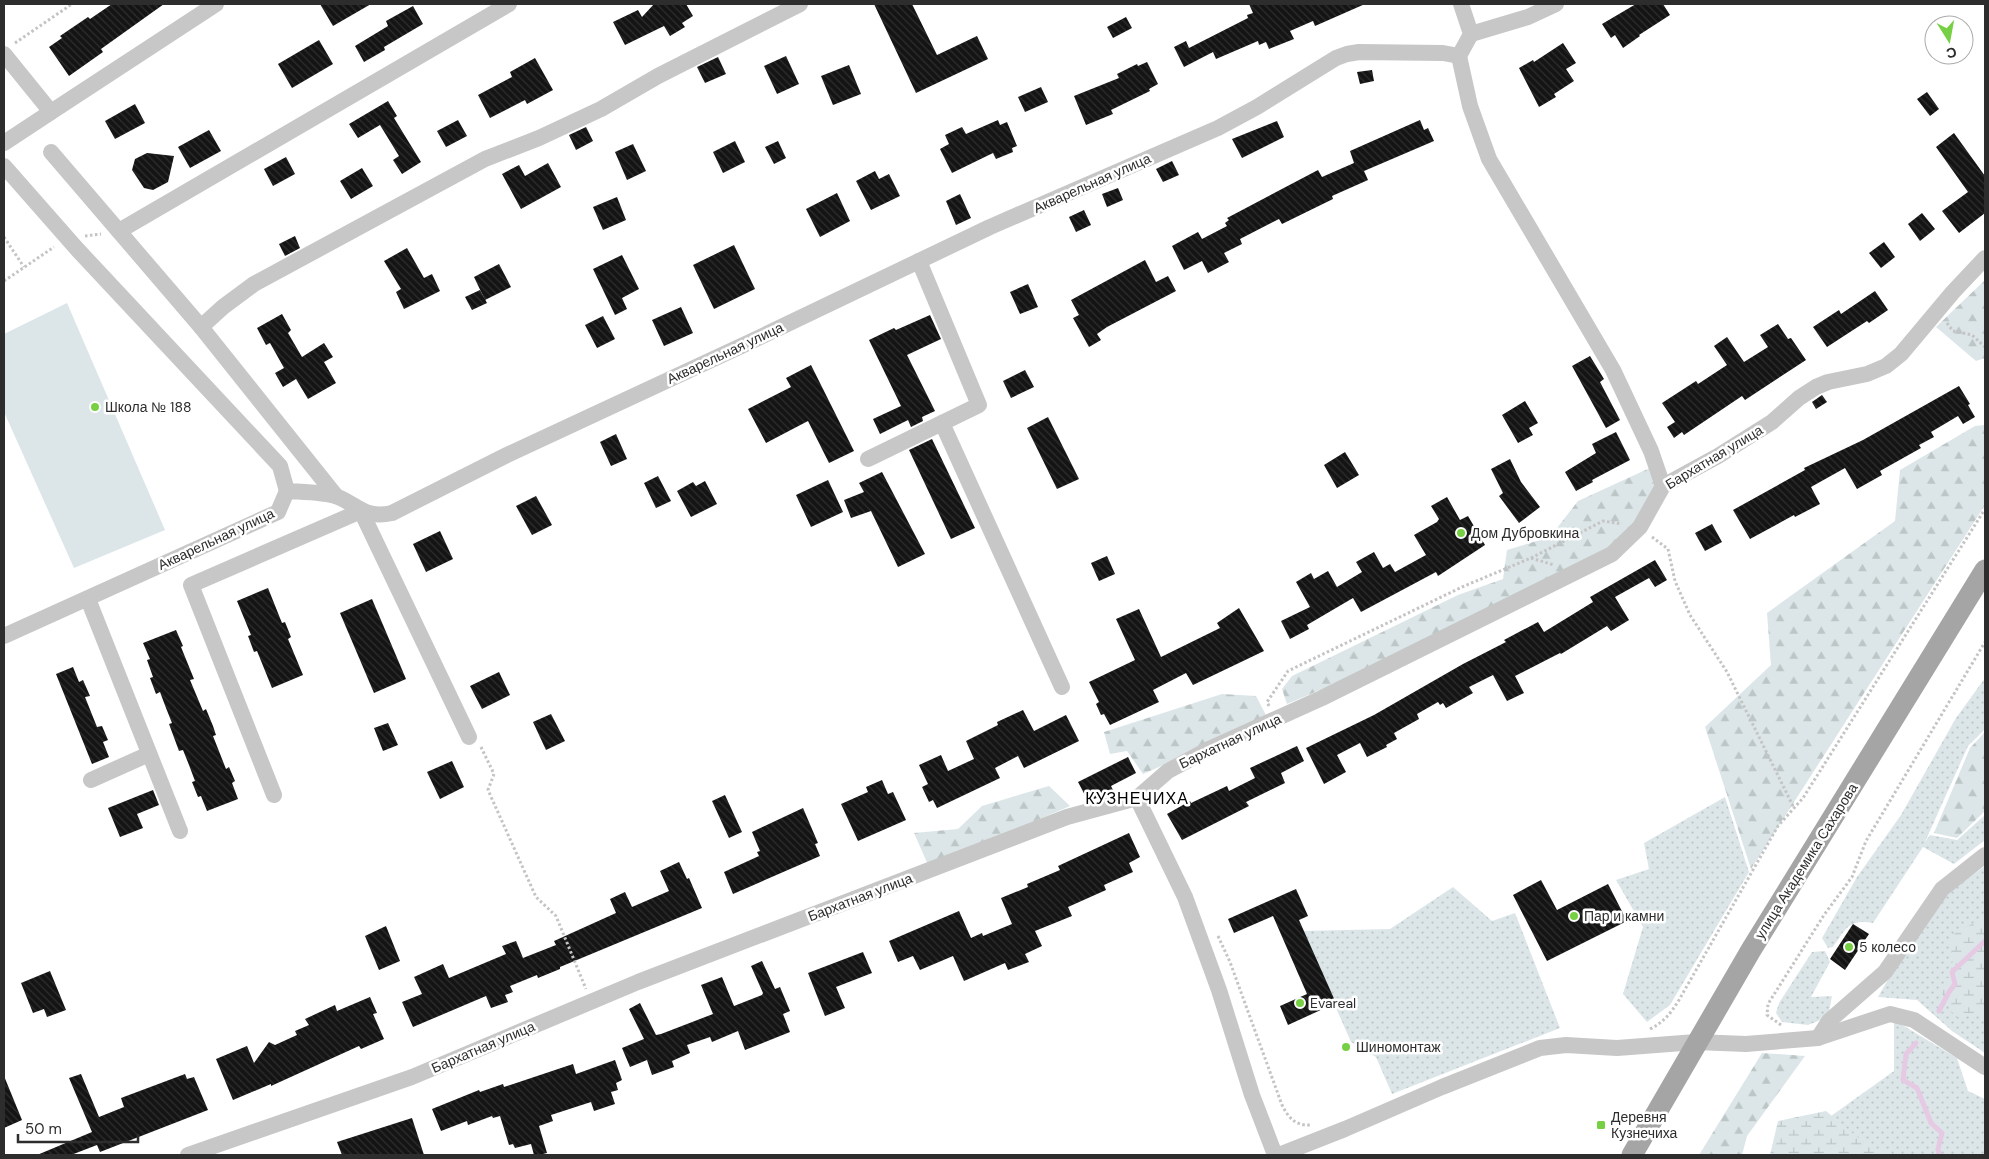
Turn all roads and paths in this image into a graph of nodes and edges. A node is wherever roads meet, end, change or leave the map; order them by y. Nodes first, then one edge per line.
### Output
1 (72, 4) edge
2 (216, 4) edge
3 (509, 4) edge
4 (800, 4) edge
5 (1461, 4) edge
6 (1556, 4) edge
7 (1471, 34) junction
8 (8, 50) edge
9 (1459, 56) junction
10 (51, 112) junction
11 (4, 143) edge
12 (51, 152) dead end
13 (4, 169) edge
14 (119, 231) junction
15 (4, 238) edge
16 (67, 238) junction
17 (1985, 258) edge
18 (919, 261) junction
19 (24, 267) junction
20 (4, 281) edge
21 (1937, 311) junction
22 (201, 327) junction
23 (1985, 347) edge
24 (942, 423) junction
25 (868, 459) dead end
26 (1663, 486) junction
27 (287, 491) junction
28 (336, 496) junction
29 (1985, 509) edge
30 (361, 511) junction
31 (1640, 527) junction
32 (1531, 558) junction
33 (1985, 570) edge
34 (1576, 572) junction
35 (88, 599) junction
36 (4, 636) edge
37 (1985, 642) edge
38 (1062, 687) dead end
39 (1278, 719) junction
40 (469, 737) joint
41 (149, 754) junction
42 (91, 780) dead end
43 (274, 794) dead end
44 (1137, 798) junction
45 (1794, 808) junction
46 (180, 831) dead end
47 (1985, 855) edge
48 (1216, 931) dead end
49 (591, 1002) junction
50 (1789, 1026) dead end
51 (1649, 1029) dead end
52 (1818, 1038) junction
53 (1696, 1042) junction
54 (1985, 1067) edge
55 (1313, 1124) dead end
56 (188, 1155) edge
57 (1276, 1155) edge
58 (1279, 1155) edge
59 (1632, 1155) edge

1 - 8 path
2 - 10 street
3 - 14 street
4 - 22 street
5 - 7 street
6 - 7 street
7 - 9 street
8 - 10 street
9 - 18 street, Акварельная улица
9 - 26 street
10 - 11 street
12 - 14 street
13 - 16 street
14 - 16 path
14 - 22 street
15 - 19 path
16 - 19 path
16 - 27 street
17 - 21 street, Бархатная улица
18 - 24 street
18 - 30 street, Акварельная улица
19 - 20 path
21 - 23 path
21 - 26 street, Бархатная улица
22 - 28 street
24 - 25 street
24 - 38 street
26 - 31 street, Бархатная улица
27 - 28 street, Акварельная улица
27 - 35 street, Акварельная улица
28 - 30 street, Акварельная улица
29 - 45 path
30 - 40 street
30 - 43 street
31 - 32 path
31 - 34 street, Бархатная улица
31 - 45 path
32 - 34 path
32 - 39 path
33 - 53 main road, улица Академика Сахарова
34 - 39 street, Бархатная улица
35 - 36 street, Акварельная улица
35 - 41 street
37 - 50 path
39 - 44 street, Бархатная улица
40 - 49 path
41 - 42 street
41 - 46 street
44 - 49 street, Бархатная улица
44 - 57 street
45 - 51 path
47 - 52 street
48 - 55 path
49 - 56 street, Бархатная улица
52 - 53 street
52 - 54 street
53 - 58 street
53 - 59 main road, улица Академика Сахарова

